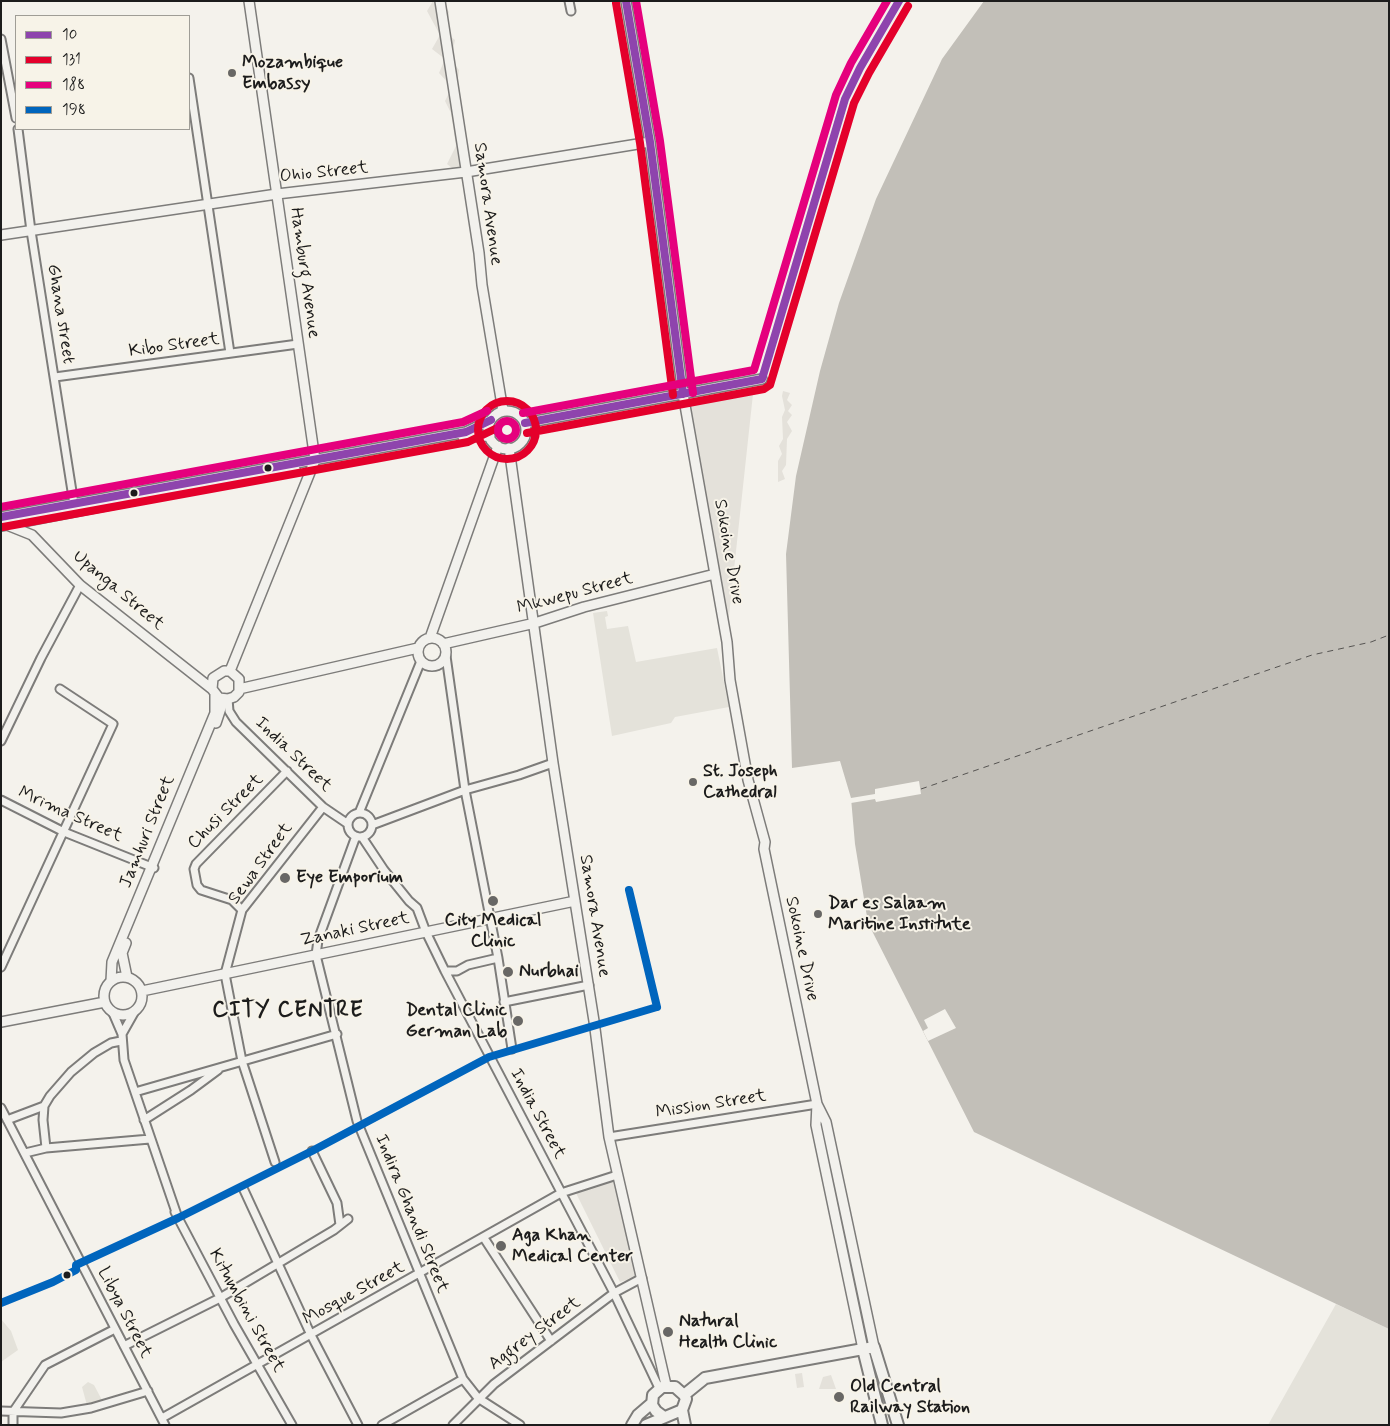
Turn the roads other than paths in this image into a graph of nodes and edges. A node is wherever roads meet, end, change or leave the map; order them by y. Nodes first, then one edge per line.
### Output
1 (249, 1) edge
2 (440, 1) edge
3 (569, 1) edge
4 (626, 1) edge
5 (571, 11) dead end
6 (1, 39) edge
7 (190, 85) edge
8 (15, 113) edge
9 (18, 130) edge
10 (650, 142) junction
11 (466, 172) junction
12 (277, 194) junction
13 (208, 204) junction
14 (31, 231) junction
15 (1, 235) edge
16 (298, 344) junction
17 (230, 353) junction
18 (55, 377) junction
19 (762, 379) dead end
20 (683, 394) junction
21 (503, 411) junction
22 (491, 420) junction
23 (525, 423) junction
24 (490, 436) junction
25 (498, 446) junction
26 (510, 448) junction
27 (314, 463) junction
28 (74, 504) junction
29 (42, 518) junction
30 (2, 522) edge
31 (32, 536) junction
32 (715, 574) junction
33 (80, 584) junction
34 (535, 623) junction
35 (430, 638) junction
36 (443, 644) junction
37 (418, 648) junction
38 (446, 656) junction
39 (421, 661) junction
40 (230, 671) junction
41 (196, 677) junction
42 (213, 678) junction
43 (60, 689) dead end
44 (239, 689) junction
45 (214, 692) junction
46 (226, 699) junction
47 (1, 740) edge
48 (553, 763) junction
49 (287, 771) junction
50 (465, 790) junction
51 (1, 800) edge
52 (323, 807) junction
53 (359, 814) junction
54 (348, 824) junction
55 (372, 825) junction
56 (64, 832) junction
57 (359, 837) junction
58 (153, 867) junction
59 (575, 901) junction
60 (242, 910) junction
61 (490, 920) junction
62 (426, 932) junction
63 (316, 955) junction
64 (498, 958) junction
65 (1, 967) edge
66 (445, 971) junction
67 (225, 974) junction
68 (128, 977) junction
69 (110, 982) junction
70 (588, 985) junction
71 (142, 991) junction
72 (105, 1002) junction
73 (504, 1002) junction
74 (135, 1011) junction
75 (113, 1013) junction
76 (1, 1022) edge
77 (337, 1034) junction
78 (122, 1038) junction
79 (512, 1049) dead end
80 (242, 1061) junction
81 (223, 1066) junction
82 (134, 1092) junction
83 (817, 1104) junction
84 (44, 1106) junction
85 (1, 1108) edge
86 (7, 1120) junction
87 (144, 1120) junction
88 (609, 1137) junction
89 (150, 1139) junction
90 (46, 1148) junction
91 (312, 1151) dead end
92 (24, 1154) junction
93 (274, 1162) dead end
94 (617, 1175) junction
95 (243, 1188) dead end
96 (561, 1193) junction
97 (348, 1218) dead end
98 (340, 1225) junction
99 (484, 1238) junction
100 (277, 1262) junction
101 (419, 1274) junction
102 (642, 1278) junction
103 (614, 1293) junction
104 (220, 1298) junction
105 (115, 1329) junction
106 (311, 1335) junction
107 (551, 1341) junction
108 (124, 1346) junction
109 (874, 1347) junction
110 (863, 1349) junction
111 (259, 1365) junction
112 (463, 1379) junction
113 (663, 1387) junction
114 (148, 1391) junction
115 (684, 1394) junction
116 (478, 1398) junction
117 (652, 1403) junction
118 (1, 1411) edge
119 (13, 1412) junction
120 (673, 1414) junction
121 (164, 1422) edge
122 (13, 1425) edge
123 (291, 1425) edge
124 (358, 1425) edge
125 (382, 1425) edge
126 (454, 1425) edge
127 (520, 1425) edge
128 (632, 1425) edge
129 (646, 1425) edge
130 (678, 1425) edge
131 (685, 1425) edge
132 (882, 1425) edge
133 (898, 1425) edge

1 - 12 street, Hamburg Avenue
2 - 11 street, Samora Avenue
3 - 5 street
4 - 10 street, Sokoine Drive
6 - 8 street
7 - 13 street
9 - 14 street, Ghana street
10 - 11 street, Ohio Street
10 - 20 street, Sokoine Drive
11 - 12 street, Ohio Street
11 - 21 street, Samora Avenue
12 - 13 street, Ohio Street
12 - 16 street, Hamburg Avenue
13 - 14 street, Ohio Street
13 - 17 street
14 - 15 street, Ohio Street
14 - 18 street, Ghana street
16 - 17 street, Kibo Street
16 - 27 street, Hamburg Avenue
17 - 18 street, Kibo Street
18 - 28 street, Ghana street
19 - 20 street
20 - 23 street
20 - 32 street, Sokoine Drive
21 - 22 street
21 - 23 street
22 - 24 street
22 - 27 street
23 - 26 street
24 - 25 street
24 - 27 street
25 - 26 street
25 - 35 street
26 - 34 street, Samora Avenue
27 - 28 street
27 - 29 street
27 - 40 street
28 - 30 street
29 - 30 street
29 - 31 street
30 - 31 street, Upanga Street
31 - 33 street, Upanga Street
32 - 34 street, Mkwepu Street
32 - 83 street, Sokoine Drive
33 - 41 street, Upanga Street
33 - 47 street
34 - 36 street, Mkwepu Street
34 - 48 street, Samora Avenue
35 - 36 street
35 - 37 street
36 - 38 street
37 - 39 street
37 - 44 street
38 - 39 street
38 - 50 street
39 - 53 street
40 - 42 street
40 - 44 street
41 - 42 street
41 - 45 street, Upanga Street
42 - 45 street
43 - 56 street
44 - 46 street
45 - 46 street
45 - 58 street, Jamhuri Street
46 - 49 street, India Street
46 - 58 street, Jamhuri Street
48 - 50 street
48 - 59 street, Samora Avenue
49 - 52 street, India Street
49 - 60 street, Chusi Street
50 - 55 street
50 - 61 street
51 - 56 street, Mrima Street
52 - 54 street, India Street
52 - 60 street, Sewa Street
53 - 54 street
53 - 55 street
54 - 57 street
55 - 57 street
56 - 58 street, Mrima Street
56 - 65 street
57 - 62 street, India Street
57 - 63 street
58 - 68 street, Jamhuri Street
58 - 69 street, Jamhuri Street
59 - 61 street, Zanaki Street
59 - 70 street, Samora Avenue
60 - 67 street, Sewa Street
61 - 62 street, Zanaki Street
61 - 64 street
62 - 63 street, Zanaki Street
62 - 66 street, India Street
63 - 67 street, Zanaki Street
63 - 77 street, Indira Ghandi Street
64 - 66 street
64 - 73 street
66 - 96 street, India Street
67 - 71 street, Zanaki Street
67 - 80 street
68 - 69 street
68 - 71 street
69 - 72 street
70 - 73 street
70 - 88 street, Samora Avenue
71 - 74 street
72 - 75 street
72 - 76 street
73 - 79 street
74 - 75 street
74 - 78 street
75 - 78 street
77 - 80 street
77 - 101 street, Indira Ghandi Street
78 - 82 street
78 - 84 street
80 - 81 street
80 - 93 street
81 - 82 street
81 - 87 street
82 - 87 street
83 - 88 street, Mission Street
83 - 109 street, Sokoine Drive
83 - 110 street, Sokoine Drive
84 - 86 street
84 - 90 street
85 - 86 street, Libya Street
86 - 92 street, Libya Street
87 - 89 street
88 - 94 street, Samora Avenue
89 - 90 street
89 - 104 street, Kitumbini Street
90 - 92 street
91 - 98 street
92 - 105 street, Libya Street
94 - 96 street, Mosque Street
94 - 102 street, Samora Avenue
95 - 100 street
96 - 99 street, Mosque Street
96 - 103 street, India Street
97 - 98 street
98 - 100 street
99 - 101 street, Mosque Street
99 - 107 street
100 - 104 street
100 - 106 street
101 - 106 street, Mosque Street
101 - 112 street, Indira Ghandi Street
102 - 103 street, Aggrey Street
102 - 113 street, Samora Avenue
103 - 107 street, Aggrey Street
103 - 113 street, India Street
104 - 108 street
104 - 111 street, Kitumbini Street
105 - 108 street, Libya Street
105 - 119 street
106 - 111 street, Mosque Street
106 - 124 street
107 - 116 street, Aggrey Street
108 - 114 street, Libya Street
109 - 110 main road
109 - 133 main road
110 - 115 main road
110 - 132 main road
111 - 121 street, Mosque Street
111 - 123 street, Kitumbini Street
112 - 116 street, Indira Ghandi Street
112 - 125 street
113 - 115 main road
113 - 117 main road
114 - 119 street
114 - 121 street, Libya Street
115 - 120 main road
116 - 126 street, Aggrey Street
116 - 127 street, Indira Ghandi Street
117 - 120 main road
117 - 128 main road
118 - 119 street
119 - 122 street
120 - 129 main road
120 - 130 main road
120 - 131 main road

